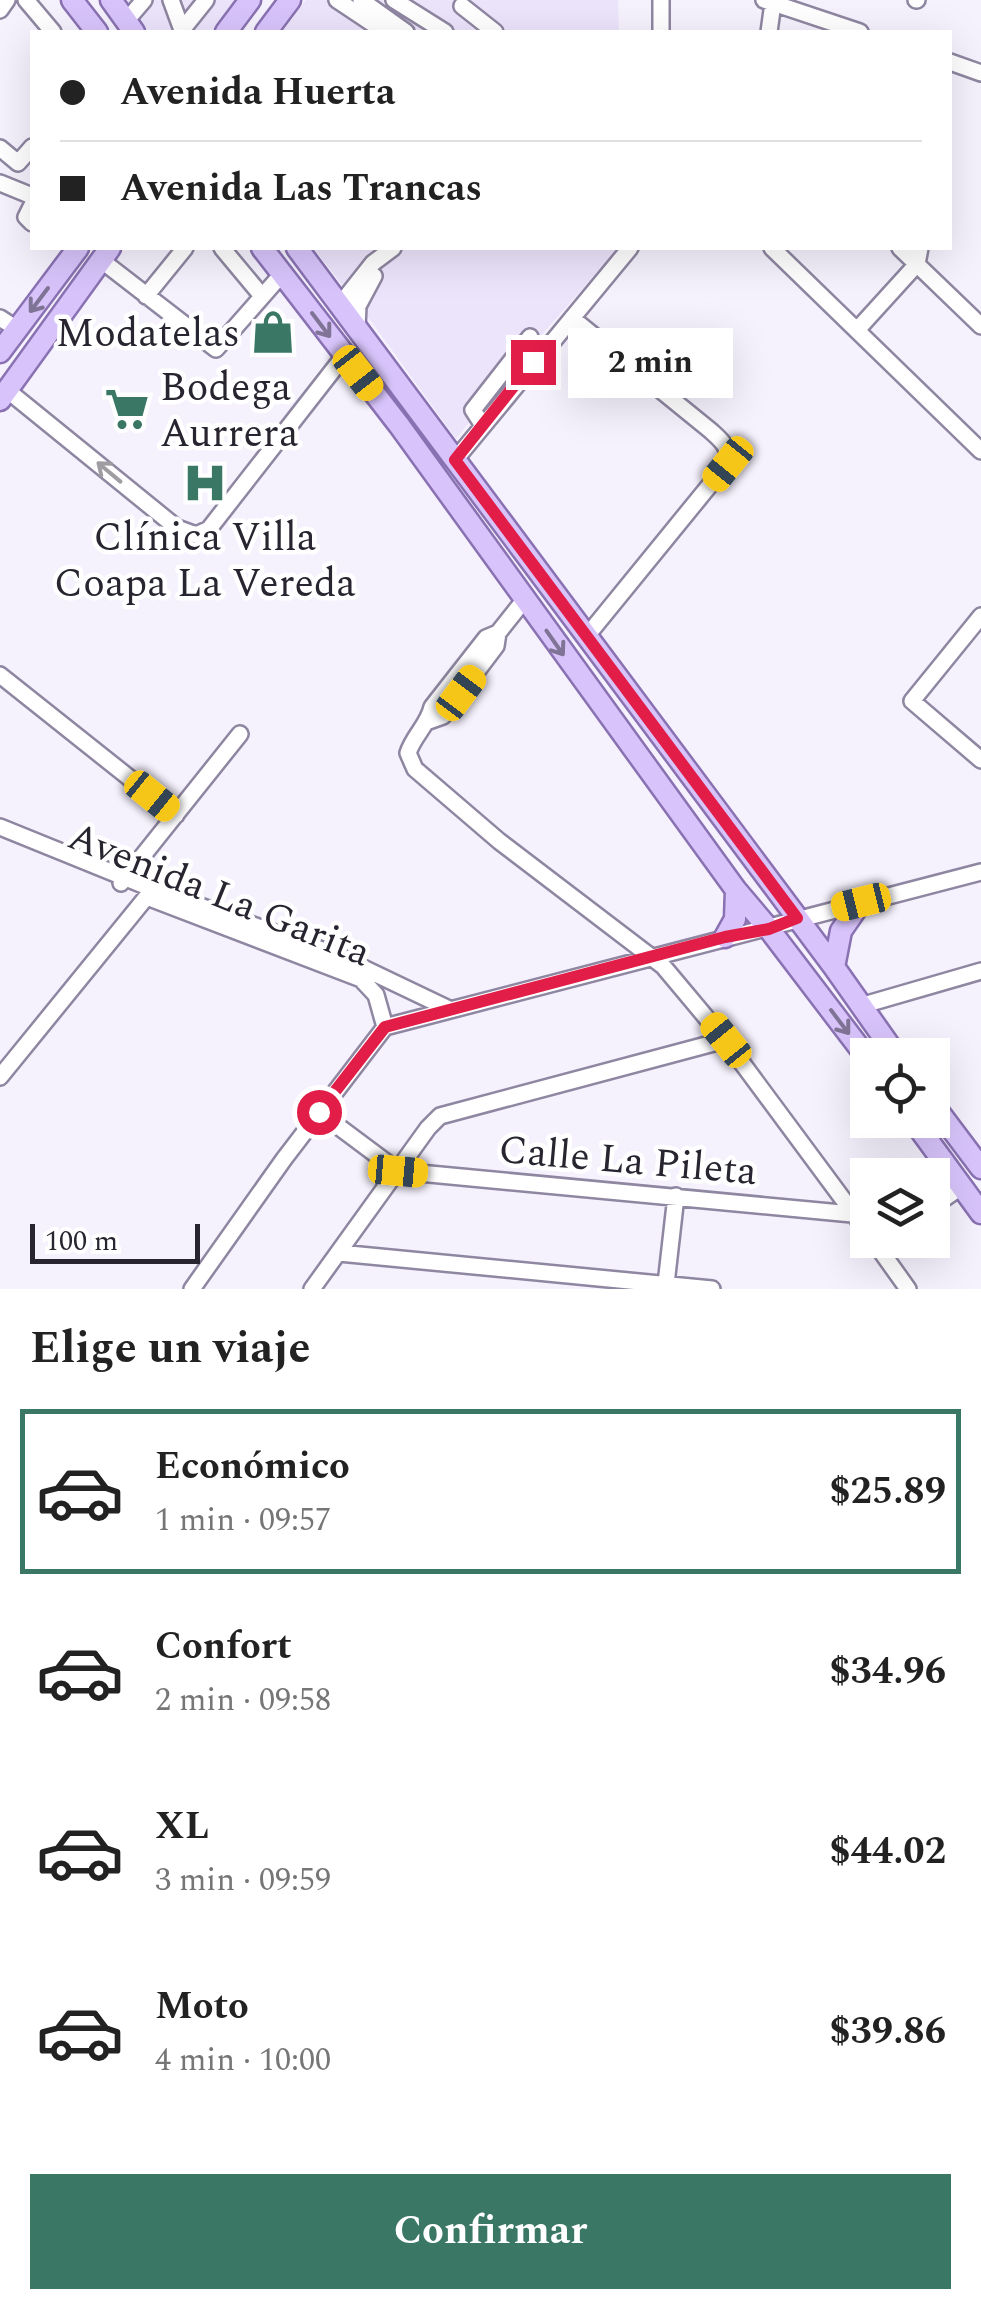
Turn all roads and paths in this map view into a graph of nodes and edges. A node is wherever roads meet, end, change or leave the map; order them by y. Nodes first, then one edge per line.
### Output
1 (8, 0) edge
2 (26, 0) edge
3 (72, 0) edge
4 (111, 0) edge
5 (144, 0) edge
6 (170, 0) edge
7 (206, 0) edge
8 (250, 0) edge
9 (290, 0) edge
10 (337, 0) edge
11 (361, 0) edge
12 (394, 0) edge
13 (768, 2) edge
14 (462, 3) edge
15 (661, 8) edge
16 (0, 10) edge
17 (130, 27) edge
18 (385, 29) edge
19 (51, 30) edge
20 (95, 30) edge
21 (228, 30) edge
22 (268, 30) edge
23 (442, 30) edge
24 (446, 30) edge
25 (493, 30) edge
26 (677, 30) edge
27 (768, 30) edge
28 (854, 30) edge
29 (952, 63) edge
30 (981, 73) edge
31 (0, 148) edge
32 (30, 148) edge
33 (0, 183) edge
34 (30, 195) edge
35 (76, 250) edge
36 (182, 250) edge
37 (224, 250) edge
38 (264, 250) edge
39 (298, 250) edge
40 (628, 250) edge
41 (774, 250) edge
42 (388, 253) edge
43 (105, 254) edge
44 (918, 256) edge
45 (282, 274) junction
46 (146, 296) junction
47 (262, 296) junction
48 (340, 306) junction
49 (572, 318) junction
50 (8, 323) edge
51 (981, 326) edge
52 (357, 330) junction
53 (857, 330) junction
54 (530, 337) dead end
55 (0, 352) edge
56 (344, 356) junction
57 (4, 395) edge
58 (413, 402) junction
59 (393, 417) junction
60 (482, 424) junction
61 (981, 451) edge
62 (455, 460) junction
63 (503, 527) junction
64 (482, 542) junction
65 (525, 598) junction
66 (981, 616) edge
67 (586, 638) junction
68 (0, 675) edge
69 (240, 734) dead end
70 (981, 760) edge
71 (176, 815) junction
72 (0, 827) edge
73 (0, 838) edge
74 (738, 840) junction
75 (714, 859) junction
76 (981, 872) edge
77 (122, 882) junction
78 (736, 890) junction
79 (150, 893) junction
80 (861, 902) junction
81 (797, 918) junction
82 (769, 929) junction
83 (725, 937) junction
84 (653, 959) junction
85 (834, 967) junction
86 (978, 977) edge
87 (860, 1006) junction
88 (449, 1009) junction
89 (385, 1027) junction
90 (851, 1038) edge
91 (884, 1038) edge
92 (726, 1040) junction
93 (0, 1078) edge
94 (319, 1112) junction
95 (950, 1127) edge
96 (926, 1138) edge
97 (981, 1168) edge
98 (398, 1171) junction
99 (962, 1186) junction
100 (950, 1194) edge
101 (676, 1196) junction
102 (850, 1211) edge
103 (981, 1213) edge
104 (850, 1214) edge
105 (338, 1253) junction
106 (890, 1258) edge
107 (570, 1283) edge
108 (666, 1284) junction
109 (192, 1289) edge
110 (312, 1289) edge
111 (712, 1289) edge
112 (908, 1289) edge

1 - 16 street
2 - 19 street
3 - 20 main road
4 - 17 main road
5 - 17 street
6 - 7 street
8 - 21 main road
9 - 22 main road
10 - 18 street
11 - 18 street
12 - 23 street
13 - 27 street
13 - 28 street
14 - 24 street
14 - 25 street
15 - 26 street
29 - 30 street
31 - 32 street
33 - 34 street
35 -> 50 main road
36 - 46 street
37 - 47 street
38 - 45 main road
39 - 48 main road
40 - 49 street
41 - 53 street
42 - 48 street
42 - 52 street
43 - 46 street
43 - 57 main road
44 - 51 street
44 - 53 street
45 - 47 street
45 -> 56 main road
46 - 47 street
48 - 52 main road
49 - 60 street
49 - 67 street
50 - 55 main road
52 - 58 main road
53 - 61 street
54 - 60 street
56 -> 57 street
56 - 59 main road
58 - 59 main road
58 - 62 main road
59 - 64 main road
60 - 62 street
62 - 63 main road
63 - 64 main road
63 - 67 main road
64 - 65 main road
65 -> 75 main road
65 - 84 street
66 - 70 street
67 - 74 main road
68 - 71 street
69 - 71 street
71 - 77 street
72 - 77 street, Avenida La Garita
73 - 77 street, Avenida La Garita
74 - 75 main road
74 - 81 main road
75 - 78 main road
76 - 80 street, Avenida La Garita
77 - 79 street, Avenida La Garita
78 - 82 main road
78 - 83 main road
79 - 88 street, Avenida La Garita
79 - 89 street, Avenida La Garita
79 - 93 street
80 - 81 street, Avenida La Garita
80 - 85 main road
81 - 82 street, Avenida La Garita
81 - 85 main road
82 - 83 street, Avenida La Garita
82 -> 90 main road
83 - 84 street, Avenida La Garita
84 - 88 street, Avenida La Garita
84 - 92 street
85 - 87 main road
86 - 87 street
87 - 91 main road
88 - 89 street, Avenida La Garita
89 - 94 street
92 - 98 street
92 - 102 street
94 - 98 street
94 - 109 street
95 - 97 main road
96 - 99 main road
98 - 101 street, Calle La Pileta
98 - 105 street
99 - 100 street
99 - 103 main road
101 - 104 street, Calle La Pileta
101 - 108 street
105 - 107 street
105 - 110 street
106 - 112 street
107 - 108 street
108 - 111 street

